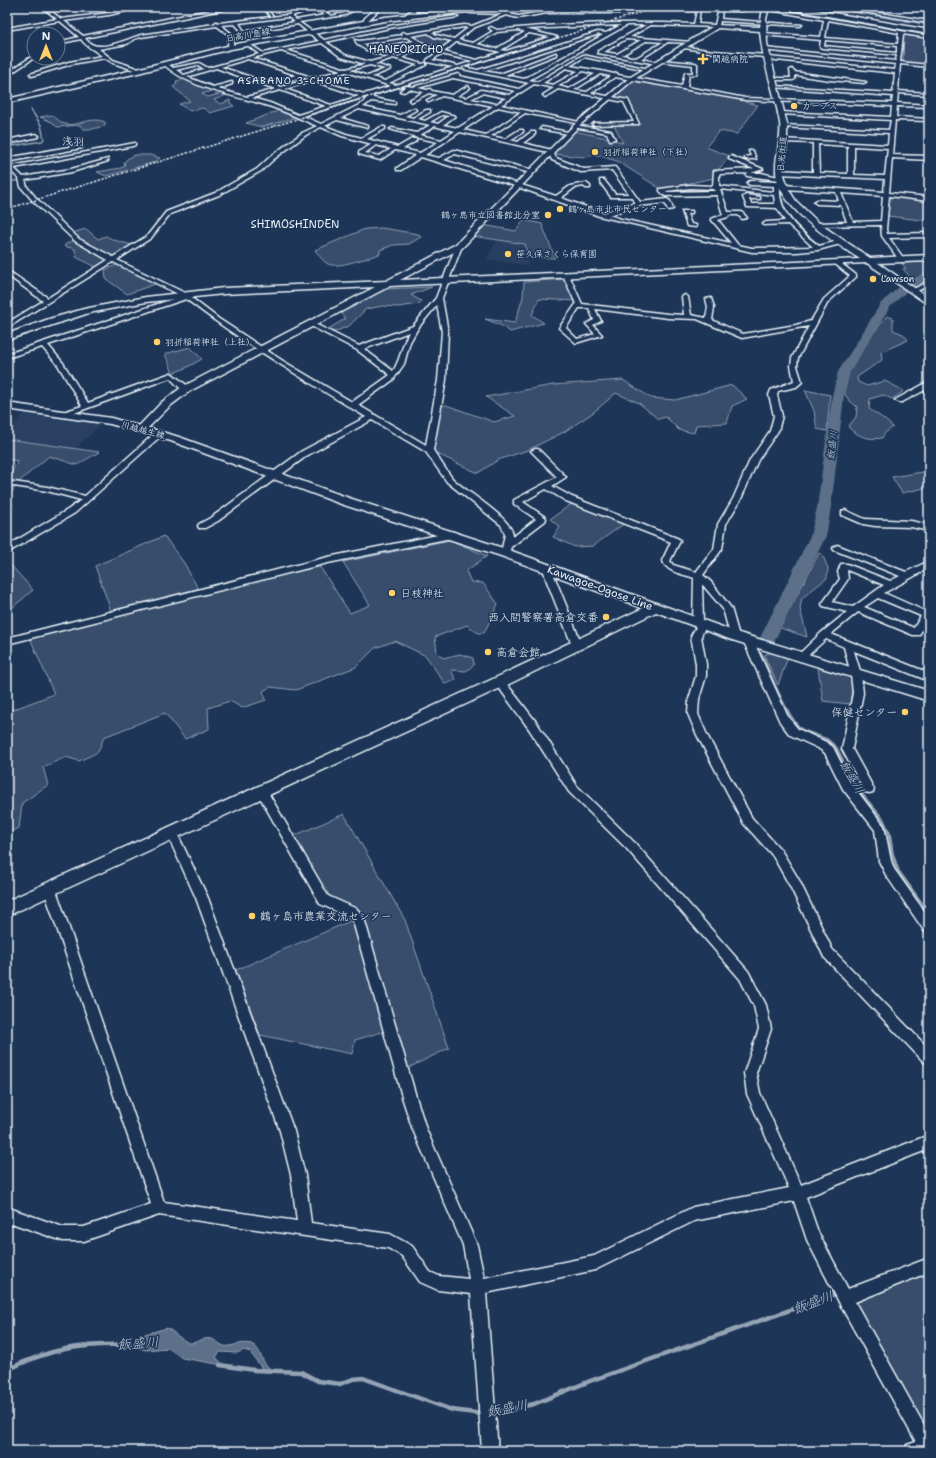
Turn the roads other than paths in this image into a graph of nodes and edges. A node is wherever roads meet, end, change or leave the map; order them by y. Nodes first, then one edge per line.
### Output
1 (141, 7) edge
2 (194, 7) edge
3 (234, 7) edge
4 (265, 7) edge
5 (313, 7) edge
6 (316, 7) edge
7 (357, 7) edge
8 (370, 7) edge
9 (420, 7) edge
10 (495, 7) edge
11 (523, 7) edge
12 (535, 7) edge
13 (631, 7) edge
14 (672, 7) edge
15 (765, 7) edge
16 (788, 7) edge
17 (807, 7) edge
18 (839, 7) edge
19 (909, 7) edge
20 (918, 7) edge
21 (47, 8) dead end
22 (721, 8) edge
23 (929, 8) edge
24 (567, 9) dead end
25 (880, 9) dead end
26 (558, 10) junction
27 (742, 10) dead end
28 (458, 11) edge
29 (196, 12) junction
30 (614, 12) edge
31 (900, 12) dead end
32 (506, 14) junction
33 (800, 14) junction
34 (884, 14) junction
35 (271, 15) dead end
36 (408, 15) junction
37 (528, 15) junction
38 (289, 16) junction
39 (330, 16) junction
40 (672, 16) dead end
41 (496, 17) junction
42 (584, 18) dead end
43 (385, 19) junction
44 (826, 19) junction
45 (902, 19) junction
46 (60, 20) junction
47 (335, 20) dead end
48 (547, 20) dead end
49 (501, 21) dead end
50 (296, 22) junction
51 (365, 22) junction
52 (483, 22) junction
53 (929, 22) edge
54 (237, 23) junction
55 (626, 23) junction
56 (642, 23) junction
57 (670, 23) junction
58 (718, 23) junction
59 (217, 24) junction
60 (554, 24) junction
61 (577, 24) junction
62 (506, 25) dead end
63 (696, 25) junction
64 (800, 25) junction
65 (276, 26) junction
66 (394, 26) junction
67 (464, 26) junction
68 (472, 27) junction
69 (762, 28) junction
70 (872, 28) junction
71 (929, 28) edge
72 (7, 29) edge
73 (512, 29) junction
74 (520, 29) junction
75 (281, 30) dead end
76 (558, 30) dead end
77 (679, 30) dead end
78 (428, 31) junction
79 (496, 31) junction
80 (529, 31) junction
81 (311, 32) junction
82 (552, 32) dead end
83 (901, 32) junction
84 (929, 32) edge
85 (634, 33) junction
86 (642, 33) dead end
87 (405, 34) junction
88 (546, 34) junction
89 (606, 34) junction
90 (348, 36) junction
91 (393, 36) junction
92 (697, 36) junction
93 (82, 37) junction
94 (797, 37) junction
95 (929, 37) edge
96 (624, 38) junction
97 (381, 39) junction
98 (822, 39) junction
99 (455, 40) junction
100 (645, 40) junction
101 (66, 41) edge
102 (323, 41) junction
103 (667, 41) junction
104 (850, 41) junction
105 (417, 42) junction
106 (358, 43) junction
107 (873, 43) junction
108 (248, 44) junction
109 (403, 44) junction
110 (424, 45) junction
111 (473, 45) junction
112 (899, 45) junction
113 (793, 46) junction
114 (231, 47) junction
115 (391, 47) junction
116 (681, 47) junction
117 (822, 47) junction
118 (96, 48) junction
119 (280, 50) junction
120 (497, 50) junction
121 (850, 50) junction
122 (372, 51) junction
123 (442, 51) junction
124 (541, 51) junction
125 (507, 52) junction
126 (262, 54) junction
127 (554, 54) junction
128 (766, 54) junction
129 (820, 54) junction
130 (899, 54) junction
131 (567, 56) junction
132 (617, 56) junction
133 (105, 57) junction
134 (393, 57) junction
135 (248, 58) junction
136 (399, 58) junction
137 (851, 58) junction
138 (599, 59) junction
139 (26, 60) edge
140 (636, 60) junction
141 (791, 60) junction
142 (429, 61) junction
143 (478, 61) junction
144 (898, 62) junction
145 (370, 63) junction
146 (594, 63) dead end
147 (615, 63) junction
148 (165, 64) junction
149 (422, 65) junction
150 (653, 65) junction
151 (588, 66) dead end
152 (610, 66) dead end
153 (631, 66) junction
154 (833, 66) junction
155 (929, 66) edge
156 (217, 67) junction
157 (334, 67) junction
158 (457, 67) junction
159 (566, 67) junction
160 (849, 67) junction
161 (676, 68) dead end
162 (174, 69) junction
163 (207, 69) junction
164 (625, 69) dead end
165 (866, 69) junction
166 (343, 70) junction
167 (471, 70) junction
168 (582, 70) junction
169 (604, 70) dead end
170 (138, 71) junction
171 (477, 71) junction
172 (898, 72) junction
173 (598, 73) junction
174 (620, 73) dead end
175 (793, 73) junction
176 (332, 74) junction
177 (32, 75) dead end
178 (7, 76) edge
179 (184, 76) junction
180 (301, 76) junction
181 (452, 76) junction
182 (498, 76) junction
183 (614, 76) junction
184 (14, 78) dead end
185 (367, 78) junction
186 (312, 79) junction
187 (631, 79) junction
188 (772, 79) junction
189 (827, 79) junction
190 (524, 81) junction
191 (434, 82) junction
192 (864, 82) junction
193 (230, 83) dead end
194 (385, 83) junction
195 (484, 83) junction
196 (535, 83) junction
197 (269, 85) junction
198 (395, 86) junction
199 (468, 87) dead end
200 (555, 87) junction
201 (774, 87) junction
202 (415, 88) junction
203 (213, 89) junction
204 (281, 89) junction
205 (684, 89) junction
206 (823, 89) junction
207 (570, 90) junction
208 (428, 91) junction
209 (520, 91) junction
210 (240, 92) dead end
211 (862, 92) junction
212 (928, 93) edge
213 (232, 94) junction
214 (401, 94) dead end
215 (442, 94) junction
216 (587, 94) junction
217 (896, 94) junction
218 (364, 96) junction
219 (371, 96) junction
220 (453, 96) junction
221 (545, 96) dead end
222 (510, 97) junction
223 (248, 98) junction
224 (608, 98) junction
225 (468, 100) junction
226 (7, 101) edge
227 (429, 101) dead end
228 (778, 101) junction
229 (411, 102) dead end
230 (393, 103) dead end
231 (894, 104) junction
232 (331, 106) junction
233 (497, 106) junction
234 (929, 106) edge
235 (358, 107) junction
236 (414, 109) dead end
237 (395, 111) dead end
238 (428, 111) dead end
239 (380, 112) junction
240 (524, 112) junction
241 (780, 113) junction
242 (389, 114) junction
243 (375, 115) dead end
244 (299, 116) junction
245 (337, 118) junction
246 (893, 118) junction
247 (402, 119) junction
248 (413, 120) junction
249 (929, 120) edge
250 (425, 123) junction
251 (594, 124) dead end
252 (436, 125) junction
253 (577, 125) junction
254 (321, 126) junction
255 (783, 126) junction
256 (366, 127) dead end
257 (383, 128) dead end
258 (542, 128) dead end
259 (392, 129) dead end
260 (458, 130) junction
261 (521, 131) dead end
262 (892, 132) junction
263 (533, 133) dead end
264 (568, 133) junction
265 (418, 135) junction
266 (36, 136) dead end
267 (486, 137) junction
268 (612, 139) dead end
269 (362, 140) junction
270 (414, 140) dead end
271 (784, 140) junction
272 (441, 141) junction
273 (506, 141) junction
274 (7, 142) edge
275 (815, 142) junction
276 (376, 143) junction
277 (133, 144) dead end
278 (518, 144) junction
279 (851, 144) junction
280 (891, 147) junction
281 (397, 148) junction
282 (550, 151) junction
283 (751, 152) dead end
284 (87, 153) junction
285 (420, 154) junction
286 (738, 154) dead end
287 (471, 156) junction
288 (891, 156) junction
289 (731, 158) dead end
290 (747, 158) junction
291 (929, 158) edge
292 (7, 160) edge
293 (106, 160) dead end
294 (440, 160) junction
295 (465, 161) junction
296 (9, 166) edge
297 (457, 166) junction
298 (399, 169) dead end
299 (759, 169) junction
300 (528, 173) junction
301 (816, 174) junction
302 (717, 176) junction
303 (851, 176) junction
304 (887, 178) junction
305 (22, 179) junction
306 (615, 180) dead end
307 (621, 180) junction
308 (780, 180) junction
309 (608, 181) dead end
310 (750, 183) dead end
311 (517, 185) junction
312 (588, 187) dead end
313 (717, 190) junction
314 (838, 191) junction
315 (633, 194) junction
316 (885, 194) junction
317 (775, 196) junction
318 (556, 199) junction
319 (929, 199) edge
320 (817, 202) dead end
321 (843, 203) junction
322 (640, 204) junction
323 (778, 206) junction
324 (670, 209) dead end
325 (690, 212) dead end
326 (725, 214) junction
327 (601, 215) junction
328 (744, 218) dead end
329 (789, 222) junction
330 (884, 222) junction
331 (766, 224) dead end
332 (851, 224) junction
333 (818, 225) junction
334 (929, 235) edge
335 (687, 236) junction
336 (885, 236) junction
337 (842, 242) junction
338 (459, 246) junction
339 (736, 246) junction
340 (818, 248) junction
341 (929, 258) edge
342 (900, 259) junction
343 (113, 260) junction
344 (869, 260) junction
345 (836, 262) junction
346 (7, 272) edge
347 (566, 275) junction
348 (447, 280) junction
349 (390, 283) junction
350 (929, 283) edge
351 (910, 288) junction
352 (185, 296) junction
353 (685, 297) dead end
354 (439, 298) junction
355 (709, 299) dead end
356 (48, 301) junction
357 (929, 302) edge
358 (580, 306) junction
359 (592, 308) junction
360 (688, 317) junction
361 (709, 321) junction
362 (814, 322) junction
363 (312, 324) junction
364 (7, 326) edge
365 (415, 327) junction
366 (7, 337) edge
367 (43, 344) junction
368 (262, 349) junction
369 (359, 349) junction
370 (7, 356) edge
371 (394, 375) junction
372 (929, 385) edge
373 (186, 389) junction
374 (899, 400) dead end
375 (354, 405) junction
376 (7, 406) edge
377 (86, 406) junction
378 (66, 414) junction
379 (371, 417) junction
380 (141, 428) junction
381 (159, 434) junction
382 (429, 450) junction
383 (535, 451) dead end
384 (273, 475) junction
385 (7, 483) edge
386 (546, 486) junction
387 (87, 499) junction
388 (845, 513) dead end
389 (202, 526) dead end
390 (929, 528) edge
391 (453, 535) junction
392 (836, 548) dead end
393 (506, 549) junction
394 (7, 550) edge
395 (929, 564) edge
396 (547, 568) junction
397 (906, 575) junction
398 (698, 576) junction
399 (891, 585) junction
400 (877, 594) junction
401 (654, 608) junction
402 (856, 609) junction
403 (700, 624) junction
404 (824, 635) junction
405 (734, 636) junction
406 (748, 640) junction
407 (7, 641) edge
408 (577, 645) junction
409 (848, 645) junction
410 (801, 657) junction
411 (856, 674) junction
412 (929, 677) edge
413 (500, 682) junction
414 (929, 696) edge
415 (869, 789) dead end
416 (262, 792) junction
417 (172, 834) junction
418 (50, 890) junction
419 (7, 909) edge
420 (929, 928) edge
421 (929, 1058) edge
422 (929, 1142) edge
423 (798, 1193) junction
424 (159, 1208) junction
425 (7, 1220) edge
426 (305, 1229) junction
427 (929, 1265) edge
428 (478, 1287) junction
429 (843, 1294) junction
430 (923, 1449) edge
431 (490, 1451) edge

1 - 46 street
2 - 29 street
3 - 29 street
4 - 35 street
5 - 38 street
6 - 39 street
7 - 39 street
8 - 51 street
9 - 36 street
10 - 28 main road, 日高川島線
11 - 32 street
12 - 26 street
13 - 30 street
14 - 63 street
15 - 33 street
15 - 69 street, 日光街道
16 - 84 highway
17 - 71 highway
18 - 34 street
19 - 20 street
20 - 23 street
21 - 46 street
22 - 27 street
22 - 58 street
24 - 26 street
25 - 34 street
26 - 30 street
26 - 37 street
28 - 32 street
28 - 36 main road, 日高川島線
28 - 66 street
28 - 67 street
29 - 59 street
29 - 93 street
31 - 45 street
32 - 37 street
32 - 41 street
33 - 44 street
33 - 64 street
34 - 45 street
36 - 43 main road, 日高川島線
37 - 74 street
38 - 50 street
38 - 54 street
39 - 47 street
39 - 50 street
40 - 57 street
41 - 49 street
41 - 52 street
42 - 60 street
43 - 51 main road, 日高川島線
43 - 66 street
44 - 70 street
44 - 98 street
45 - 53 street
46 - 72 street
46 - 93 street
48 - 60 street
50 - 65 street
50 - 81 street
51 - 81 main road, 日高川島線
52 - 68 street
52 - 79 street
54 - 59 street
54 - 65 street
55 - 56 street
55 - 61 street
55 - 89 street
56 - 57 street
56 - 77 street
56 - 85 street
57 - 63 street
58 - 63 street
58 - 69 street
58 - 92 street
59 - 114 street
59 - 118 street
60 - 61 street
60 - 74 street
61 - 76 street
62 - 73 street
64 - 69 street
64 - 94 street
65 - 75 street
66 - 87 street
66 - 90 street
67 - 68 street
67 - 78 street
68 - 99 street
69 - 94 street
69 - 128 street, 日光街道
70 - 83 street
70 - 107 street
73 - 74 street
73 - 79 street
74 - 80 street
78 - 87 street
78 - 99 street
79 - 111 street
80 - 88 street
80 - 120 street
81 - 102 street
81 - 108 main road, 日高川島線
82 - 88 street
83 - 95 street
83 - 112 street
85 - 86 street
85 - 96 street
87 - 91 street
87 - 105 street
88 - 125 street
89 - 124 street
89 - 131 street
90 - 102 street
90 - 106 street
91 - 97 street
91 - 109 street
92 - 103 street
92 - 116 street
93 - 101 street
93 - 118 street
94 - 98 street
94 - 113 street
96 - 100 street
96 - 132 street
97 - 106 street
97 - 115 street
98 - 104 street
98 - 117 street
99 - 111 street
99 - 123 street
100 - 103 street
100 - 132 street
102 - 119 street
102 - 145 street
103 - 140 street
104 - 107 street
104 - 121 street
105 - 109 street
105 - 110 street
106 - 122 street
107 - 112 street
108 - 114 main road, 日高川島線
108 - 126 street
109 - 115 street
110 - 123 street
110 - 136 street
111 - 120 street
112 - 130 street
113 - 128 street
113 - 129 street
114 - 148 main road, 日高川島線
115 - 122 street
116 - 128 street
116 - 150 street
117 - 121 street
117 - 129 street
118 - 133 street
119 - 126 street
119 - 157 street
120 - 125 street
121 - 130 street
122 - 134 street
123 - 142 street
123 - 143 street
124 - 127 street
124 - 171 street
125 - 143 street
126 - 135 street
127 - 131 street
127 - 182 street
128 - 141 street
128 - 188 street, 日光街道
129 - 137 street
130 - 144 street
131 - 190 street
132 - 140 street
133 - 170 street
133 - 177 street
134 - 136 street
134 - 145 street
135 - 156 street
135 - 180 street
136 - 149 street
137 - 144 street
137 - 160 street
138 - 146 street
138 - 147 street
138 - 159 street
139 - 178 street
140 - 150 street
141 - 154 street
141 - 175 street
142 - 149 street
142 - 158 street
143 - 158 street
144 - 155 street
144 - 172 street
145 - 166 street
145 - 185 street
147 - 152 street
147 - 153 street
148 - 162 street
148 - 170 main road, 日高川島線
149 - 194 street
150 - 153 street
150 - 161 street
150 - 187 street
150 - 205 street
151 - 168 street
153 - 164 street
154 - 160 street
154 - 189 street
156 - 163 street
156 - 197 street
157 - 166 street
157 - 176 street
158 - 167 street
158 - 198 street
159 - 168 street
159 - 196 street
160 - 165 street
162 - 163 street
162 - 179 street
163 - 179 street
165 - 172 street
165 - 192 street
166 - 176 street
166 - 185 street
167 - 171 street
167 - 181 street
168 - 173 street
168 - 200 street
169 - 173 street
170 - 226 main road, 日高川島線
171 - 182 street
172 - 217 street
173 - 183 street
173 - 207 street
174 - 183 street
175 - 188 street
175 - 189 street
176 - 186 street
178 - 184 street
179 - 203 street
180 - 186 street
180 - 197 street
181 - 191 street
181 - 195 street
182 - 190 street
182 - 195 street
183 - 187 street
183 - 216 street
185 - 194 street
186 - 204 street
186 - 218 street
187 - 205 street
187 - 224 street
188 - 201 street, 日光街道
189 - 192 street
189 - 206 street
190 - 196 street
191 - 202 street
191 - 208 street
192 - 211 street
193 - 203 street
194 - 198 street
195 - 209 street
196 - 200 street
196 - 209 street
197 - 204 street
198 - 219 street
199 - 220 street
200 - 207 street
200 - 221 street
201 - 206 street
201 - 228 street, 日光街道
202 - 208 street
202 - 214 street
203 - 213 street
204 - 223 street
204 - 232 street
205 - 228 street
206 - 211 street
207 - 216 street
208 - 215 street
208 - 229 street
209 - 222 street
210 - 213 street
211 - 217 street
212 - 217 street
213 - 223 street
215 - 220 street
215 - 227 street
216 - 224 street
217 - 231 street
218 - 219 street
218 - 232 street
219 - 230 street
219 - 235 street
220 - 225 street
222 - 225 street
222 - 233 street
223 - 244 street
224 - 251 street
224 - 253 street
225 - 233 street
228 - 231 street
228 - 241 street, 日光街道
231 - 234 street
231 - 246 street
232 - 244 street
233 - 240 street
233 - 260 street
235 - 239 street
235 - 245 street
236 - 247 street
237 - 242 street
238 - 248 street
239 - 242 street
239 - 243 street
240 - 253 street
240 - 267 street
241 - 246 street
241 - 255 street, 日光街道
242 - 247 street
244 - 254 street
245 - 254 street
245 - 256 street
246 - 249 street
246 - 262 street
247 - 248 street
248 - 250 street
250 - 252 street
250 - 252 street
252 - 260 street
252 - 265 street
253 - 264 street
253 - 268 street
254 - 269 street
254 - 343 street
255 - 262 street
255 - 271 street, 日光街道
257 - 269 street
258 - 264 street
259 - 265 street
260 - 267 street
260 - 272 street
261 - 273 street
262 - 280 street
263 - 278 street
264 - 282 street
265 - 272 street
266 - 274 street
267 - 273 street
269 - 276 street
270 - 281 street
271 - 275 street
271 - 308 street, 日光街道
272 - 285 street
273 - 278 street
275 - 279 street
275 - 301 street
276 - 281 street
276 - 281 street
277 - 284 street
278 - 282 street
279 - 280 street
279 - 303 street
280 - 288 street
281 - 285 street
282 - 300 street
282 - 307 street
283 - 290 street
284 - 292 street
284 - 296 street
285 - 294 street
285 - 298 street
286 - 290 street
287 - 294 street
287 - 295 street
287 - 300 street
288 - 291 street
288 - 304 street
289 - 299 street
290 - 299 street
293 - 305 street
294 - 297 street
295 - 297 street
295 - 300 street
296 - 305 street
297 - 311 street
299 - 302 street
299 - 308 street
300 - 311 street
301 - 303 street
301 - 308 street
302 - 308 street
302 - 313 street
303 - 304 street
304 - 316 street
305 - 343 street
306 - 307 street
307 - 315 street
308 - 310 street
308 - 314 street
308 - 317 street
308 - 333 street, 日光街道
309 - 315 street
311 - 318 street
311 - 338 street
312 - 318 street
313 - 313 street
313 - 317 street
313 - 326 street
314 - 316 street
314 - 321 street
315 - 322 street
316 - 319 street
316 - 330 street
317 - 323 street
317 - 323 street
318 - 327 street
320 - 321 street
321 - 332 street
322 - 324 street
322 - 327 street
323 - 329 street
325 - 335 street
326 - 328 street
326 - 339 street
327 - 335 street
329 - 331 street
329 - 340 street
330 - 332 street
330 - 336 street
332 - 333 street
333 - 337 street, 日光街道
334 - 336 street
335 - 339 street
336 - 342 street
337 - 340 street
337 - 344 street, 日光街道
338 - 348 street
338 - 349 street
339 - 340 street
341 - 342 street
342 - 344 street
343 - 352 street
343 - 356 street
344 - 345 street
344 - 351 street, 日光街道
345 - 347 street
345 - 362 street
346 - 356 street
347 - 348 street
347 - 358 street
348 - 349 street
348 - 354 street
349 - 352 street
349 - 363 street
350 - 351 street
351 - 357 street, 日光街道
352 - 366 street
352 - 367 street
352 - 368 street
353 - 360 street
354 - 365 street
354 - 382 street
355 - 361 street
356 - 364 street
358 - 359 street
358 - 359 street
359 - 360 street
360 - 361 street
361 - 362 street
362 - 398 street
363 - 368 street
363 - 369 street
365 - 369 street
365 - 371 street
367 - 370 street
367 - 377 street
368 - 373 street
368 - 375 street
369 - 371 street
371 - 375 street
372 - 374 street
373 - 377 street
373 - 380 street
375 - 379 street
376 - 378 street, 川越越生線
377 - 378 street
378 - 380 street, 川越越生線
379 - 382 street
379 - 384 street
380 - 381 street, 川越越生線
381 - 384 street, 川越越生線
381 - 387 street
382 - 393 street
383 - 386 street
384 - 389 street
384 - 391 street, Kawagoe-Ogose Line
385 - 387 street
386 - 393 street
386 - 398 street
387 - 394 street
388 - 390 street
391 - 393 street, Kawagoe-Ogose Line
391 - 407 street
392 - 397 street
393 - 396 street, Kawagoe-Ogose Line
395 - 397 street
396 - 401 street, Kawagoe-Ogose Line
396 - 408 street
397 - 399 street
398 - 403 street
398 - 405 street
399 - 400 street
399 - 402 street
400 - 402 street
400 - 402 street
401 - 403 street, Kawagoe-Ogose Line
401 - 408 street
402 - 404 street
403 - 405 street, Kawagoe-Ogose Line
403 - 421 street
404 - 409 street
404 - 410 street
405 - 406 street, Kawagoe-Ogose Line
406 - 410 street, Kawagoe-Ogose Line
406 - 420 street
408 - 413 street
409 - 411 street
409 - 412 street
410 - 411 street, Kawagoe-Ogose Line
411 - 414 street, Kawagoe-Ogose Line
411 - 415 street
413 - 416 street
413 - 423 street
416 - 417 street
416 - 428 street
417 - 418 street
417 - 426 street
418 - 419 street
418 - 424 street
422 - 423 street
423 - 428 street
423 - 429 street
424 - 425 street
424 - 426 street
426 - 428 street
427 - 429 street
428 - 431 street
429 - 430 street

